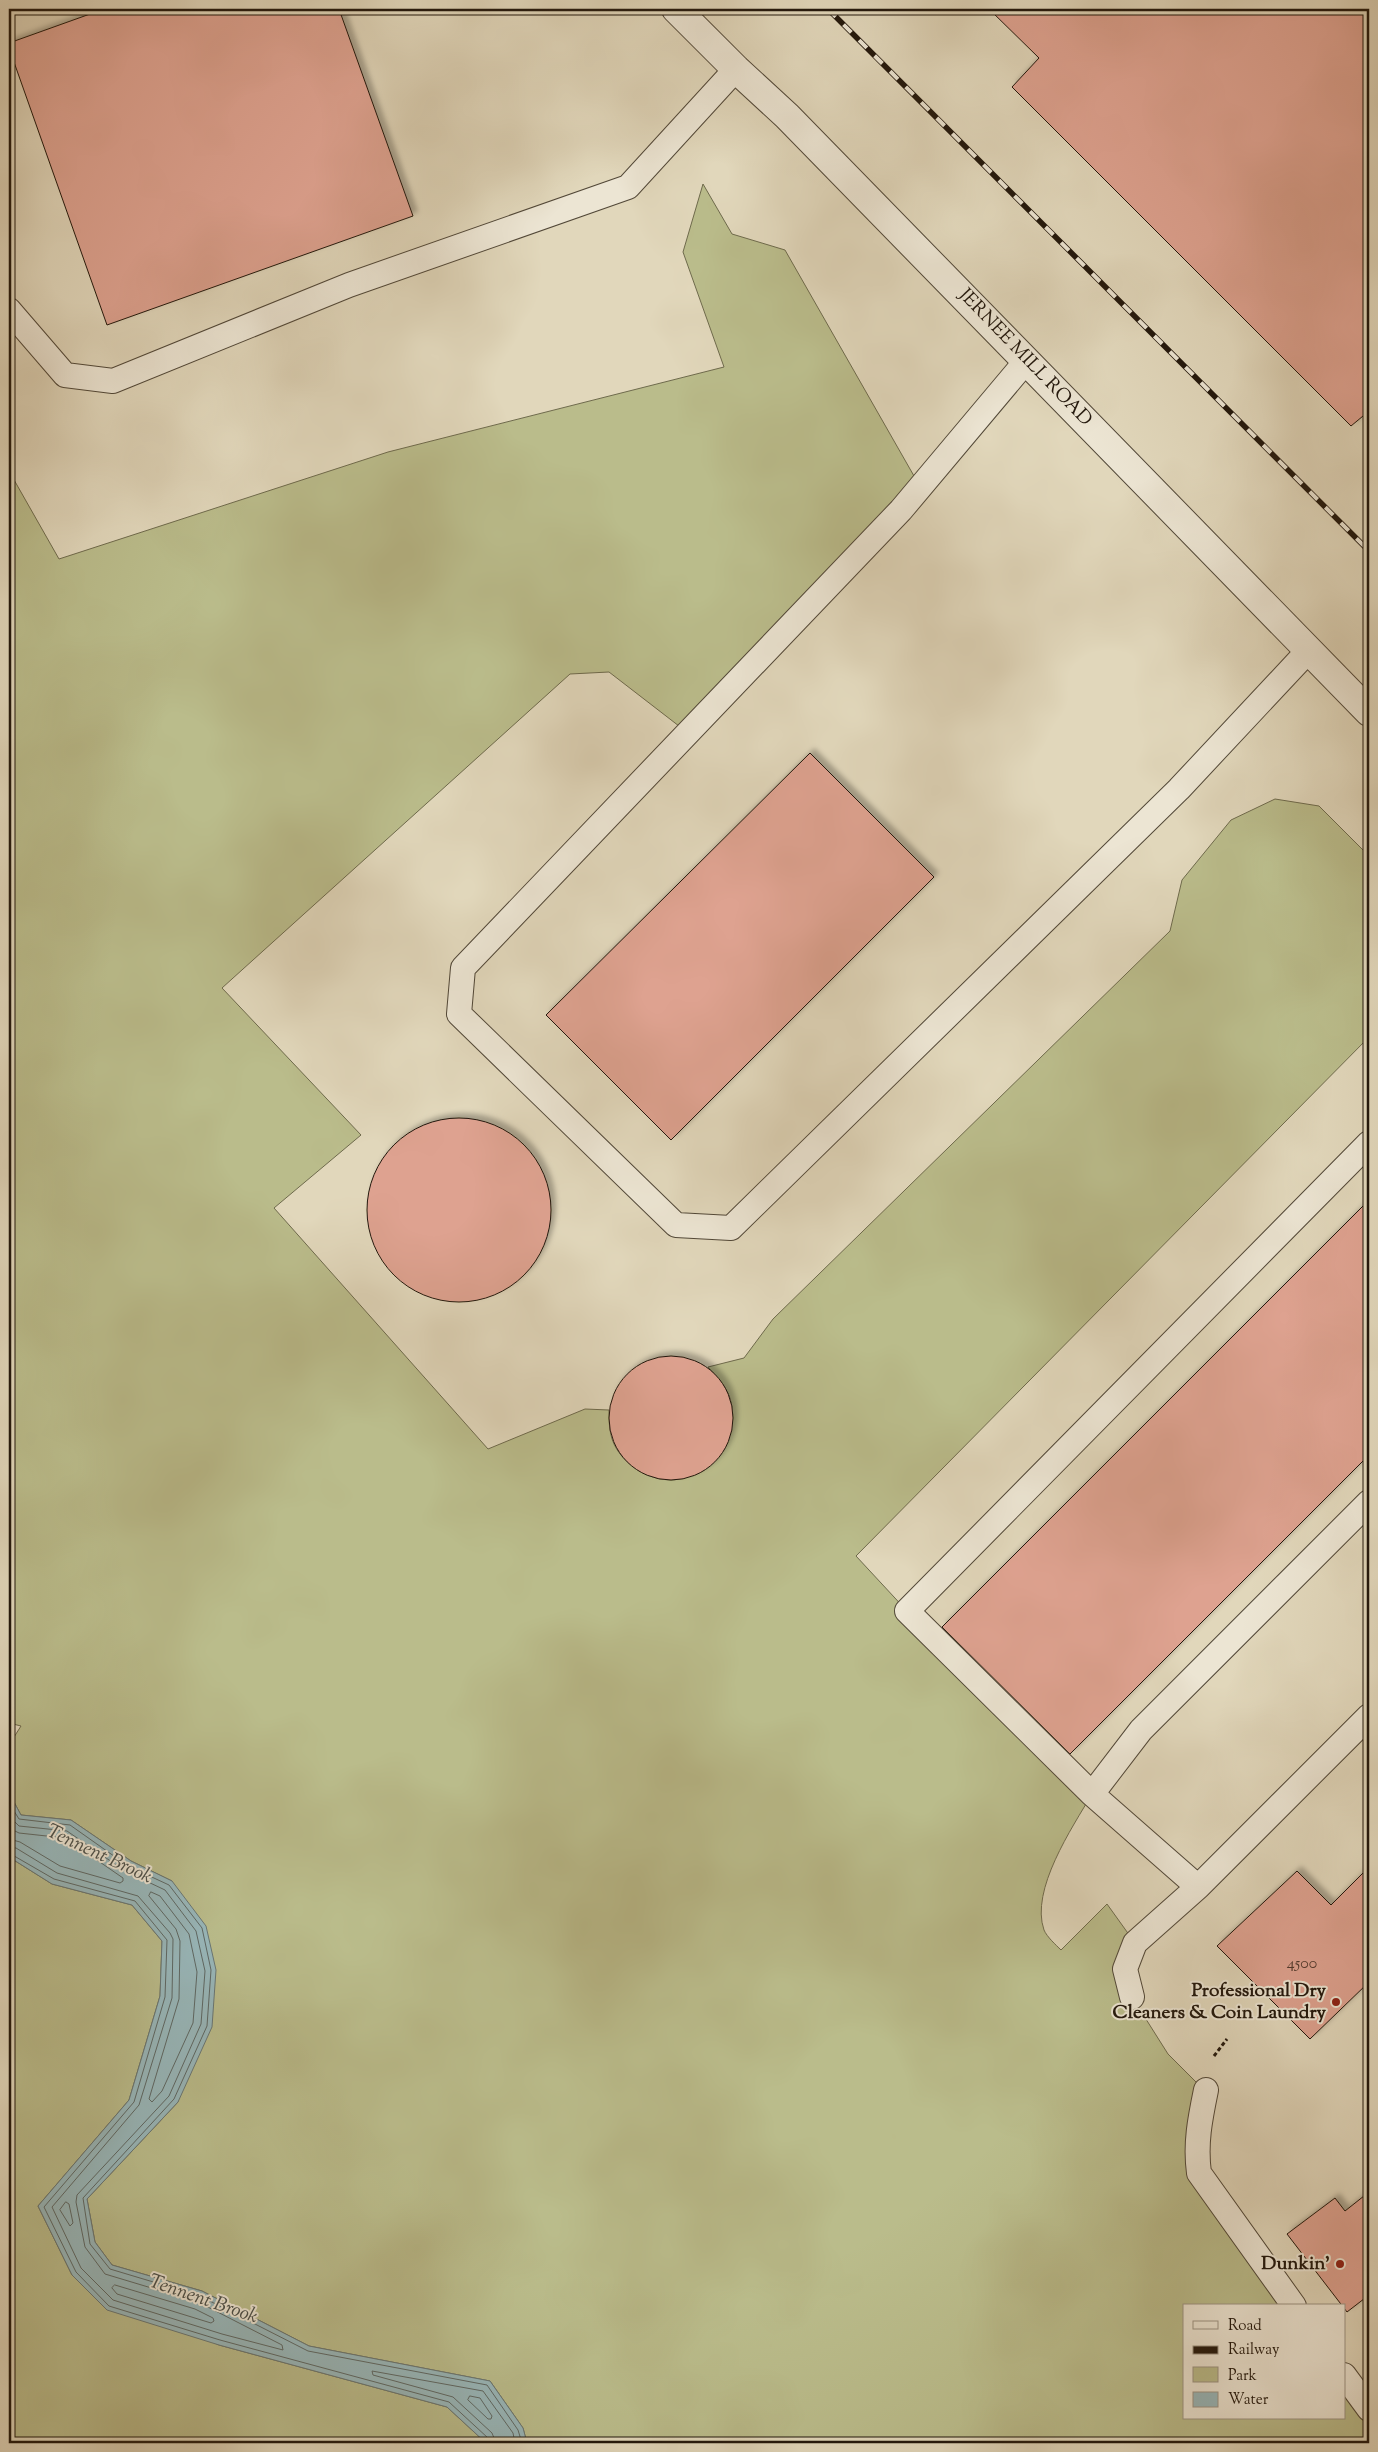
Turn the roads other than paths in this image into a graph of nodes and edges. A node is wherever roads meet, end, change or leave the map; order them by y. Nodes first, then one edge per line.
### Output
1 (676, 9) edge
2 (736, 69) junction
3 (9, 310) edge
4 (1028, 360) junction
5 (1309, 650) junction
6 (1369, 712) edge
7 (1369, 1143) edge
8 (1369, 1502) edge
9 (1369, 1716) edge
10 (1092, 1794) junction
11 (1198, 1887) junction
12 (1132, 1997) dead end
13 (1206, 2090) dead end
14 (1293, 2304) edge
15 (1346, 2377) edge
16 (1369, 2409) edge

1 - 2 street, JERNEE MILL ROAD
2 - 3 lane
2 - 4 street, JERNEE MILL ROAD
4 - 5 street, JERNEE MILL ROAD
4 - 5 lane
5 - 6 street, JERNEE MILL ROAD
7 - 10 lane
8 - 10 lane
9 - 11 lane
10 - 11 lane
11 - 12 lane
13 - 14 lane
15 - 16 lane

